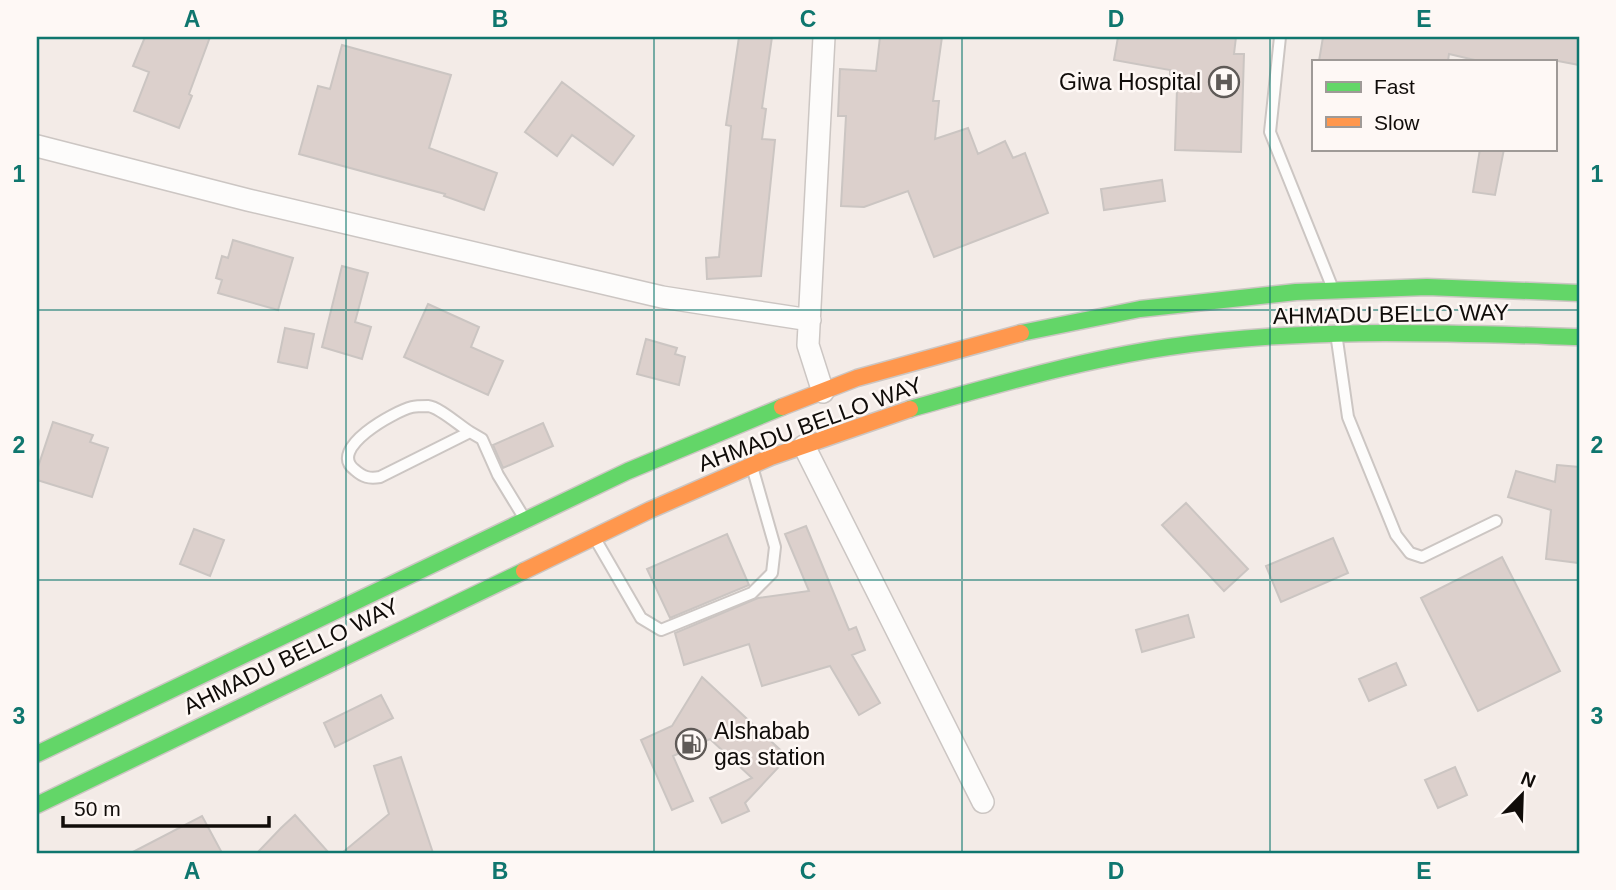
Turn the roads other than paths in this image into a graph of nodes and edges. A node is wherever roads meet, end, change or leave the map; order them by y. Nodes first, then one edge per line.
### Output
1 (824, 37) edge
2 (1280, 37) edge
3 (37, 146) edge
4 (1334, 291) junction
5 (1579, 293) edge
6 (810, 320) junction
7 (1336, 334) junction
8 (1579, 337) edge
9 (823, 392) junction
10 (470, 432) junction
11 (804, 446) junction
12 (752, 466) junction
13 (526, 521) junction
14 (1496, 521) dead end
15 (594, 536) junction
16 (37, 754) edge
17 (982, 802) dead end
18 (37, 804) edge

1 - 6 street
2 - 4 lane
3 - 6 street
4 - 5 main road, AHMADU BELLO WAY
4 - 9 main road, AHMADU BELLO WAY
6 - 9 street
7 - 8 main road, AHMADU BELLO WAY
7 - 11 main road, AHMADU BELLO WAY
7 - 14 lane
9 - 13 main road, AHMADU BELLO WAY
10 - 10 lane
10 - 13 lane
11 - 12 main road, AHMADU BELLO WAY
11 - 17 street
12 - 15 main road, AHMADU BELLO WAY
12 - 15 lane
13 - 16 main road, AHMADU BELLO WAY
15 - 18 main road, AHMADU BELLO WAY

